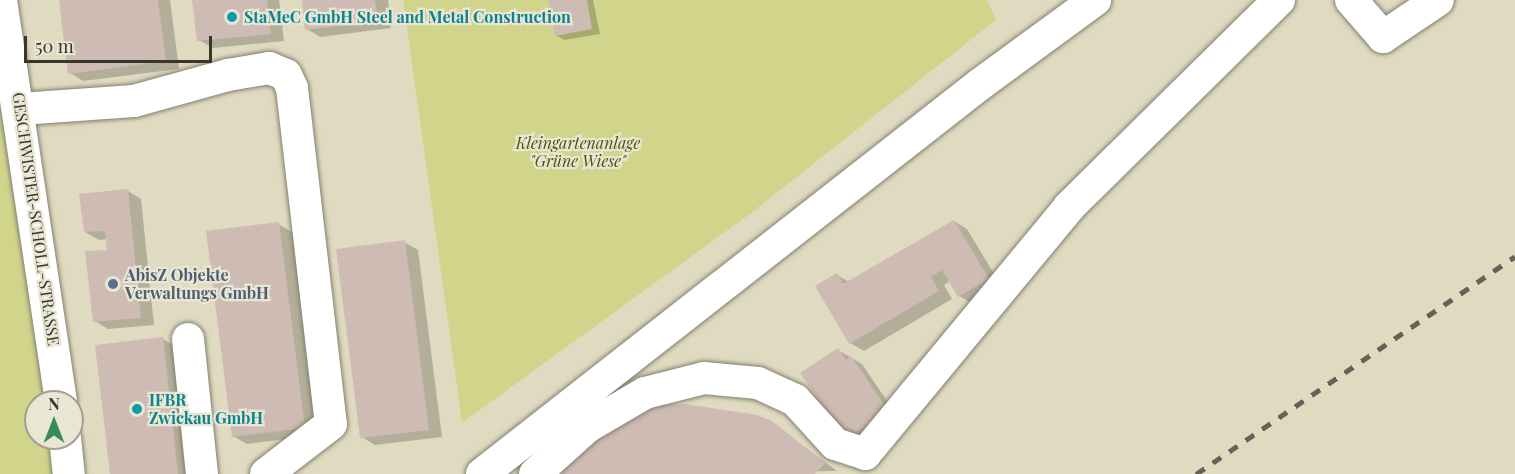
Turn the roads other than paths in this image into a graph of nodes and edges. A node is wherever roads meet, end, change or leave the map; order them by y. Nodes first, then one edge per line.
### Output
1 (1, 0) edge
2 (1095, 0) edge
3 (1279, 0) edge
4 (1351, 0) edge
5 (1438, 0) edge
6 (5, 55) edge
7 (21, 109) junction
8 (188, 339) dead end
9 (59, 390) edge
10 (66, 450) edge
11 (69, 474) edge
12 (202, 474) edge
13 (266, 474) edge
14 (482, 474) edge
15 (535, 474) edge

1 - 6 street, GESCHWISTER-SCHOLL-STRASSE
2 - 14 street
3 - 15 street
4 - 5 street
6 - 7 street, GESCHWISTER-SCHOLL-STRASSE
7 - 9 street, GESCHWISTER-SCHOLL-STRASSE
7 - 13 street
8 - 12 street
10 - 11 street

